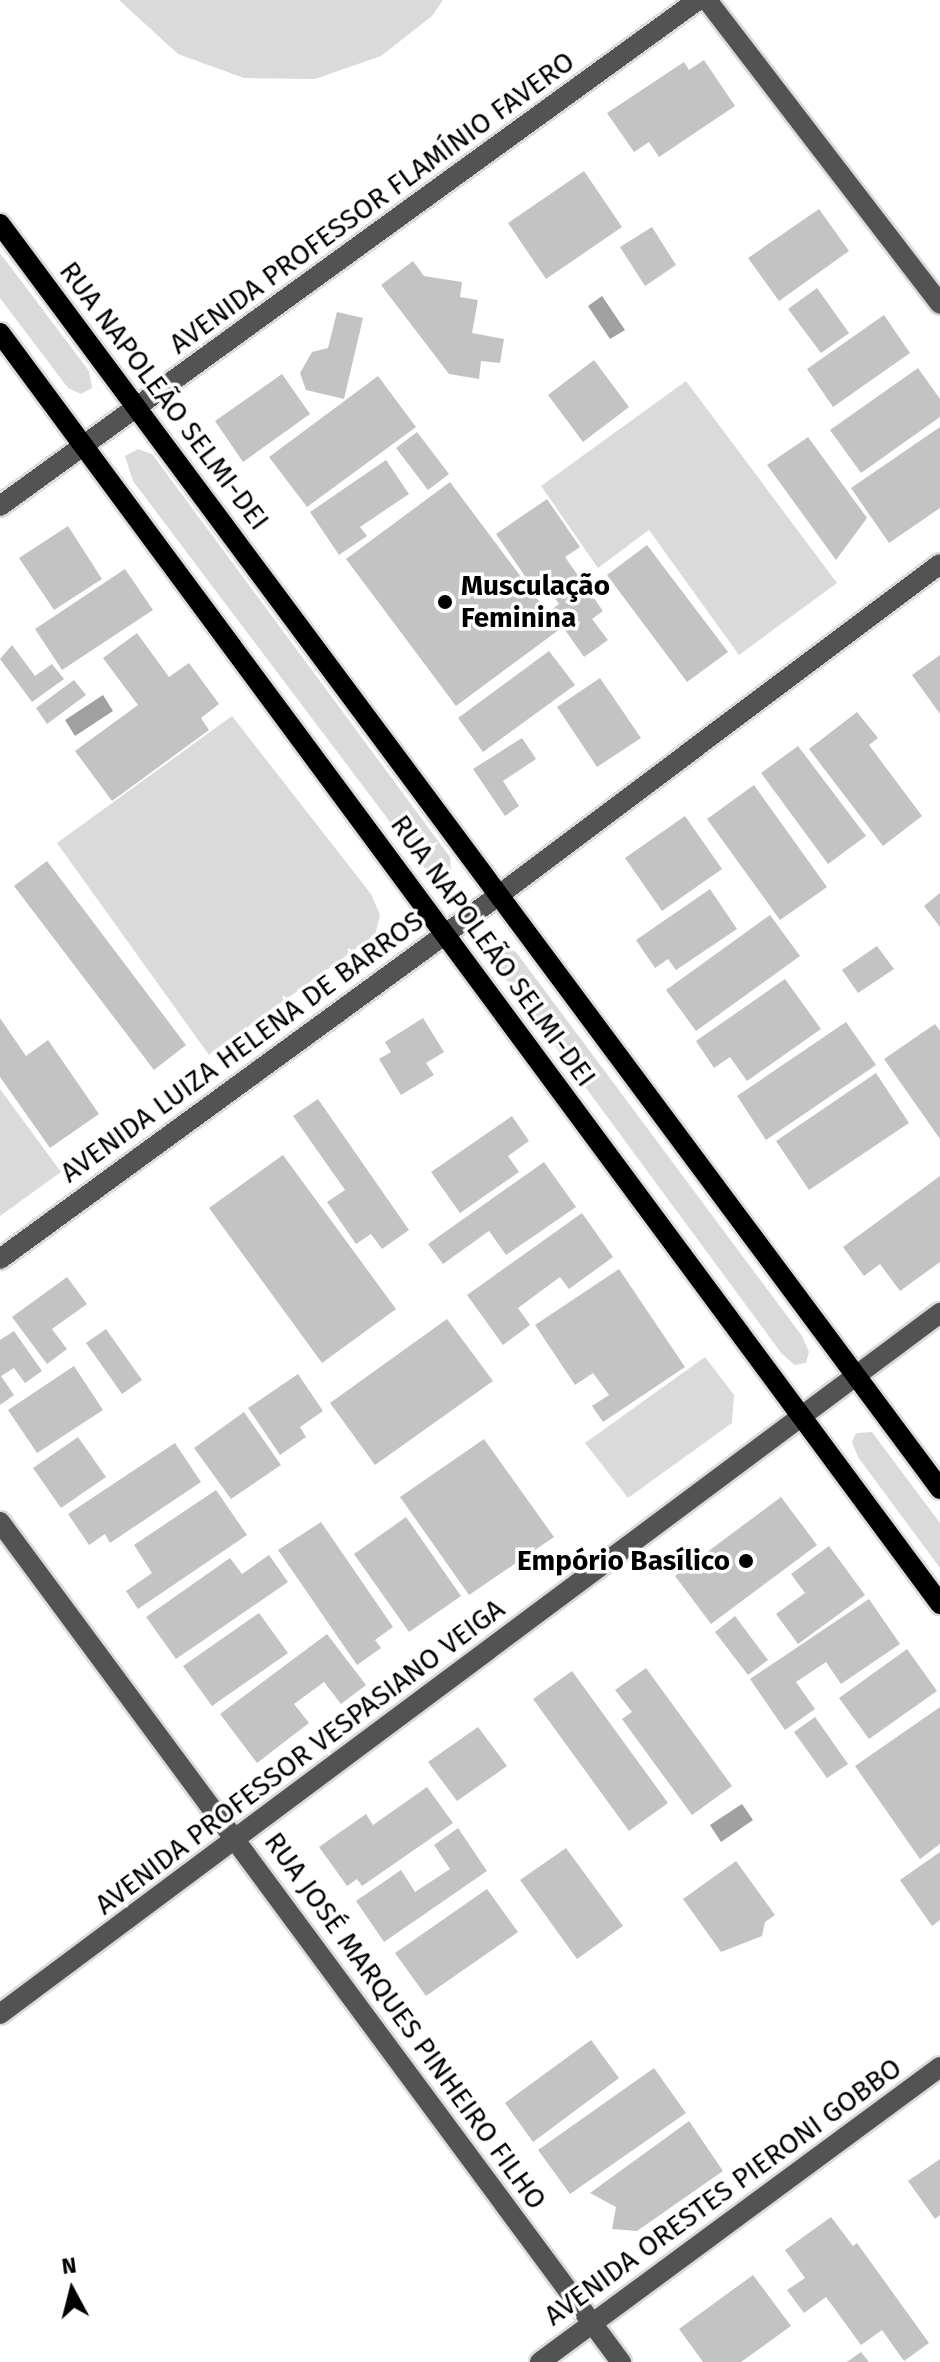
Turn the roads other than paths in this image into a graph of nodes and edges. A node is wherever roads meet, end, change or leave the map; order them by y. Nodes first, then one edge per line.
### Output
1 (698, 0) edge
2 (707, 0) edge
3 (0, 224) edge
4 (940, 304) edge
5 (0, 333) edge
6 (140, 406) junction
7 (83, 445) junction
8 (0, 506) edge
9 (940, 564) edge
10 (499, 895) junction
11 (446, 933) junction
12 (0, 1259) edge
13 (940, 1313) edge
14 (856, 1375) junction
15 (801, 1418) junction
16 (940, 1489) edge
17 (0, 1522) edge
18 (940, 1604) edge
19 (238, 1840) junction
20 (0, 2014) edge
21 (940, 2067) edge
22 (592, 2323) junction
23 (540, 2362) edge
24 (621, 2362) edge

1 - 6 street, AVENIDA PROFESSOR FLAMÍNIO FAVERO
2 - 4 street
3 - 6 main road, RUA NAPOLEÃO SELMI-DEI
5 - 7 main road, RUA NAPOLEÃO SELMI-DEI
6 - 7 street, AVENIDA PROFESSOR FLAMÍNIO FAVERO
6 - 10 main road, RUA NAPOLEÃO SELMI-DEI
7 - 8 street, AVENIDA PROFESSOR FLAMÍNIO FAVERO
7 - 11 main road, RUA NAPOLEÃO SELMI-DEI
9 - 10 street, AVENIDA LUIZA HELENA DE BARROS
10 - 11 street, AVENIDA LUIZA HELENA DE BARROS
10 - 14 main road, RUA NAPOLEÃO SELMI-DEI
11 - 12 street, AVENIDA LUIZA HELENA DE BARROS
11 - 15 main road, RUA NAPOLEÃO SELMI-DEI
13 - 14 street, AVENIDA PROFESSOR VESPASIANO VEIGA
14 - 15 street, AVENIDA PROFESSOR VESPASIANO VEIGA
14 - 16 main road, RUA NAPOLEÃO SELMI-DEI
15 - 18 main road, RUA NAPOLEÃO SELMI-DEI
15 - 19 street, AVENIDA PROFESSOR VESPASIANO VEIGA
17 - 19 street, RUA JOSÉ MARQUES PINHEIRO FILHO
19 - 20 street, AVENIDA PROFESSOR VESPASIANO VEIGA
19 - 22 street, RUA JOSÉ MARQUES PINHEIRO FILHO
21 - 22 street, AVENIDA ORESTES PIERONI GOBBO
22 - 23 street, AVENIDA ORESTES PIERONI GOBBO
22 - 24 street, RUA JOSÉ MARQUES PINHEIRO FILHO

